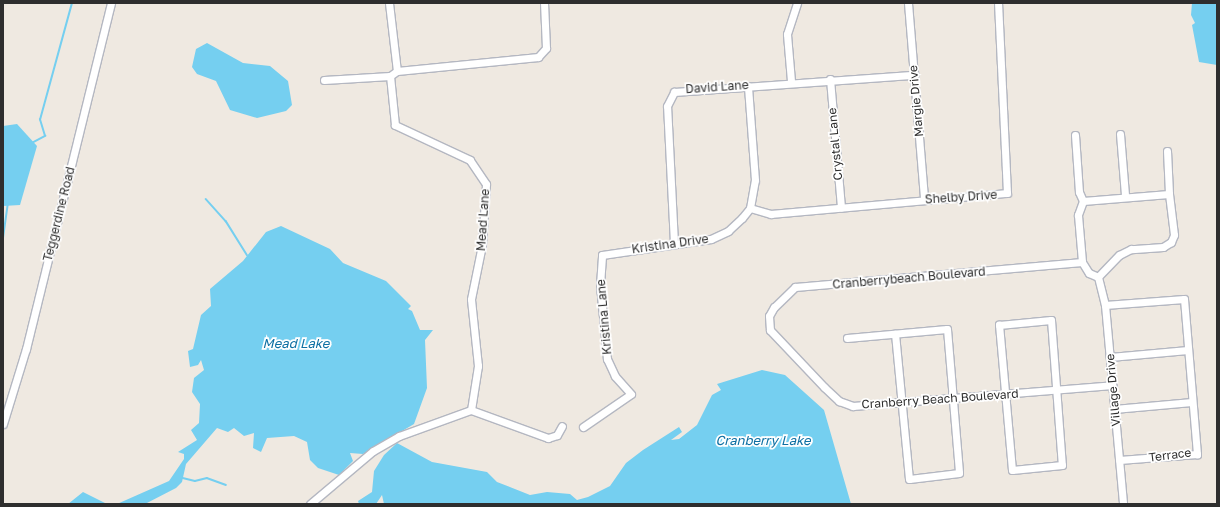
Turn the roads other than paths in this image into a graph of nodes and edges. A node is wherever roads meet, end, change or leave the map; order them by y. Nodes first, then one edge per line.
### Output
1 (111, 3) edge
2 (389, 3) edge
3 (544, 3) edge
4 (797, 3) edge
5 (908, 3) edge
6 (998, 3) edge
7 (397, 71) junction
8 (390, 76) junction
9 (914, 76) junction
10 (324, 80) dead end
11 (830, 80) junction
12 (791, 81) junction
13 (748, 86) junction
14 (1075, 134) dead end
15 (1120, 134) dead end
16 (1167, 151) dead end
17 (1169, 194) junction
18 (1125, 195) junction
19 (924, 199) junction
20 (1083, 201) junction
21 (750, 208) junction
22 (841, 208) junction
23 (674, 243) junction
24 (602, 257) joint
25 (1082, 262) junction
26 (1098, 277) junction
27 (1105, 305) junction
28 (773, 334) joint
29 (895, 334) junction
30 (847, 338) dead end
31 (1188, 350) junction
32 (1110, 357) junction
33 (1112, 385) junction
34 (1057, 390) junction
35 (1005, 395) junction
36 (953, 399) junction
37 (1192, 402) junction
38 (902, 404) junction
39 (1114, 409) junction
40 (471, 410) junction
41 (3, 424) edge
42 (562, 426) dead end
43 (583, 427) dead end
44 (1119, 460) junction
45 (310, 504) edge
46 (1123, 504) edge

1 - 41 street, Teggerdine Road
2 - 7 street
3 - 7 street
4 - 12 street
5 - 9 street, Margie Drive
6 - 19 street, Shelby Drive
7 - 8 street
8 - 10 street
8 - 40 street, Mead Lane
9 - 11 street, David Lane
9 - 19 street, Margie Drive
11 - 12 street, David Lane
11 - 22 street, Crystal Lane
12 - 13 street, David Lane
13 - 21 street
13 - 23 street, David Lane
14 - 20 street
15 - 18 street
16 - 17 street
17 - 18 street
17 - 26 street
18 - 20 street
19 - 22 street, Shelby Drive
20 - 25 street
21 - 22 street, Shelby Drive
21 - 23 street, Kristina Drive
23 - 24 street, Kristina Drive
24 - 43 street, Kristina Lane
25 - 26 street
25 - 28 street, Cranberrybeach Boulevard
26 - 27 street, Village Drive
27 - 31 street
27 - 32 street, Village Drive
28 - 38 street, Cranberry Beach Boulevard
29 - 30 street
29 - 36 street
29 - 38 street
31 - 32 street
31 - 37 street
32 - 33 street, Village Drive
33 - 34 street, Cranberry Beach Boulevard
33 - 39 street, Village Drive
34 - 35 street, Cranberry Beach Boulevard
34 - 35 street
34 - 35 street
35 - 36 street, Cranberry Beach Boulevard
36 - 38 street, Cranberry Beach Boulevard
36 - 38 street
37 - 39 street
37 - 44 street, Terrace
39 - 44 street, Village Drive
40 - 42 street
40 - 45 street
44 - 46 street, Village Drive

